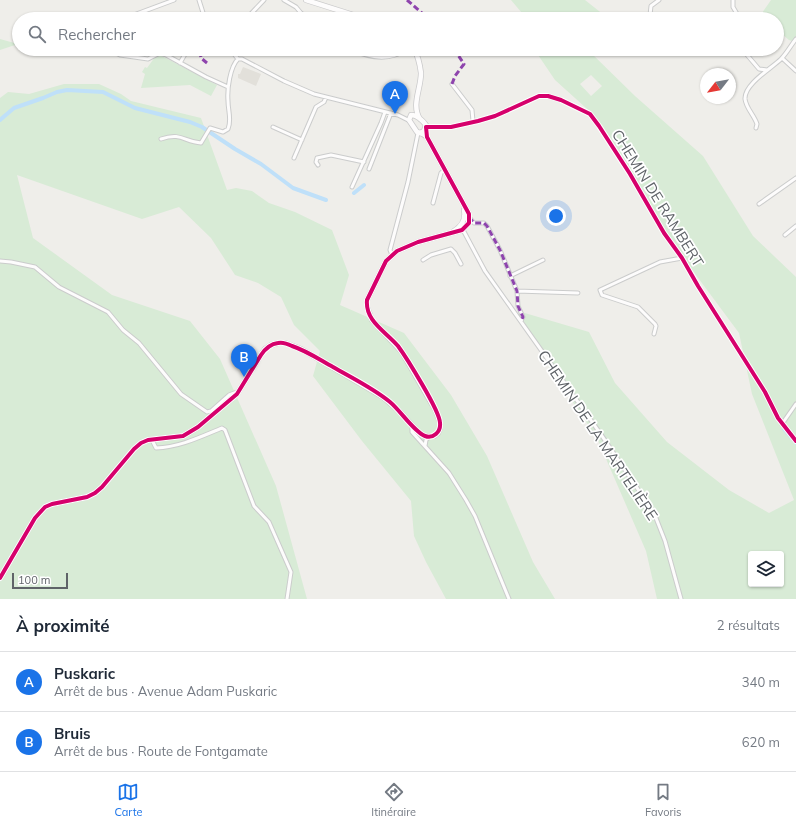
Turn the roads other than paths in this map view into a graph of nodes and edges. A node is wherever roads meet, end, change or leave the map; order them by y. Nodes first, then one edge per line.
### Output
1 (174, 0) edge
2 (199, 0) edge
3 (264, 0) edge
4 (284, 0) edge
5 (306, 0) edge
6 (659, 0) edge
7 (733, 0) edge
8 (142, 12) edge
9 (203, 12) edge
10 (253, 12) edge
11 (300, 12) edge
12 (344, 12) edge
13 (650, 12) edge
14 (736, 12) edge
15 (796, 39) edge
16 (784, 55) edge
17 (130, 56) edge
18 (154, 56) edge
19 (168, 56) edge
20 (184, 56) edge
21 (374, 56) edge
22 (394, 56) edge
23 (417, 56) edge
24 (748, 56) edge
25 (238, 58) joint
26 (782, 58) joint
27 (180, 63) junction
28 (767, 70) junction
29 (796, 71) edge
30 (452, 84) dead end
31 (228, 87) junction
32 (326, 97) junction
33 (416, 110) junction
34 (385, 112) junction
35 (391, 113) junction
36 (411, 117) junction
37 (420, 119) junction
38 (473, 121) junction
39 (273, 127) dead end
40 (426, 128) junction
41 (756, 128) dead end
42 (419, 133) junction
43 (427, 137) junction
44 (161, 139) dead end
45 (302, 140) junction
46 (294, 158) dead end
47 (364, 162) junction
48 (318, 165) dead end
49 (369, 169) dead end
50 (444, 170) junction
51 (796, 178) edge
52 (352, 187) dead end
53 (433, 203) dead end
54 (462, 204) junction
55 (759, 204) dead end
56 (469, 217) junction
57 (796, 226) edge
58 (462, 227) junction
59 (785, 234) dead end
60 (677, 251) junction
61 (392, 255) junction
62 (682, 258) junction
63 (673, 259) junction
64 (423, 260) dead end
65 (543, 260) dead end
66 (0, 261) edge
67 (461, 264) dead end
68 (510, 276) junction
69 (517, 292) junction
70 (578, 293) dead end
71 (521, 320) junction
72 (654, 334) dead end
73 (239, 391) junction
74 (796, 404) edge
75 (782, 424) junction
76 (412, 426) junction
77 (429, 437) junction
78 (152, 440) junction
79 (796, 441) edge
80 (425, 446) junction
81 (0, 578) edge
82 (288, 599) edge
83 (509, 599) edge
84 (681, 599) edge

1 - 8 street
2 - 9 street
3 - 10 street
4 - 11 street
5 - 12 street
6 - 13 street
7 - 14 street
15 - 16 street
17 - 18 street
19 - 27 street
20 - 27 street
21 - 22 street
23 - 33 street
24 - 28 street
25 - 31 street
25 - 32 street
26 - 28 street
26 - 29 street
27 - 31 street
28 - 41 street
30 - 38 street
31 - 44 street
32 - 34 street
32 - 45 street
33 - 36 street
33 - 37 street
34 - 35 street
34 - 47 street
35 - 36 street
35 - 49 street
36 - 37 street
36 - 42 street
37 - 40 street
38 - 40 street, CHEMIN DE RAMBERT
38 - 60 street, CHEMIN DE RAMBERT
39 - 45 street
40 - 42 street
40 - 43 street
42 - 43 street
42 - 61 street
43 - 50 street
45 - 46 street
47 - 48 street
47 - 52 street
50 - 53 street
50 - 54 street
51 - 55 street
54 - 56 street
54 - 58 street
56 - 58 street
56 - 68 street
57 - 59 street
58 - 61 street
58 - 71 street, CHEMIN DE LA MARTELIÈRE
60 - 62 street, CHEMIN DE RAMBERT
60 - 63 street
61 - 77 street
62 - 63 street
62 - 75 street, CHEMIN DE RAMBERT
63 - 72 street
64 - 67 street
65 - 68 street
66 - 73 street
68 - 69 street
69 - 70 street
69 - 71 street
71 - 84 street, CHEMIN DE LA MARTELIÈRE
73 - 76 street
73 - 78 street
74 - 75 street
75 - 79 street, CHEMIN DE RAMBERT
76 - 77 street
76 - 80 street
77 - 80 street
78 - 81 street
78 - 82 street
80 - 83 street

